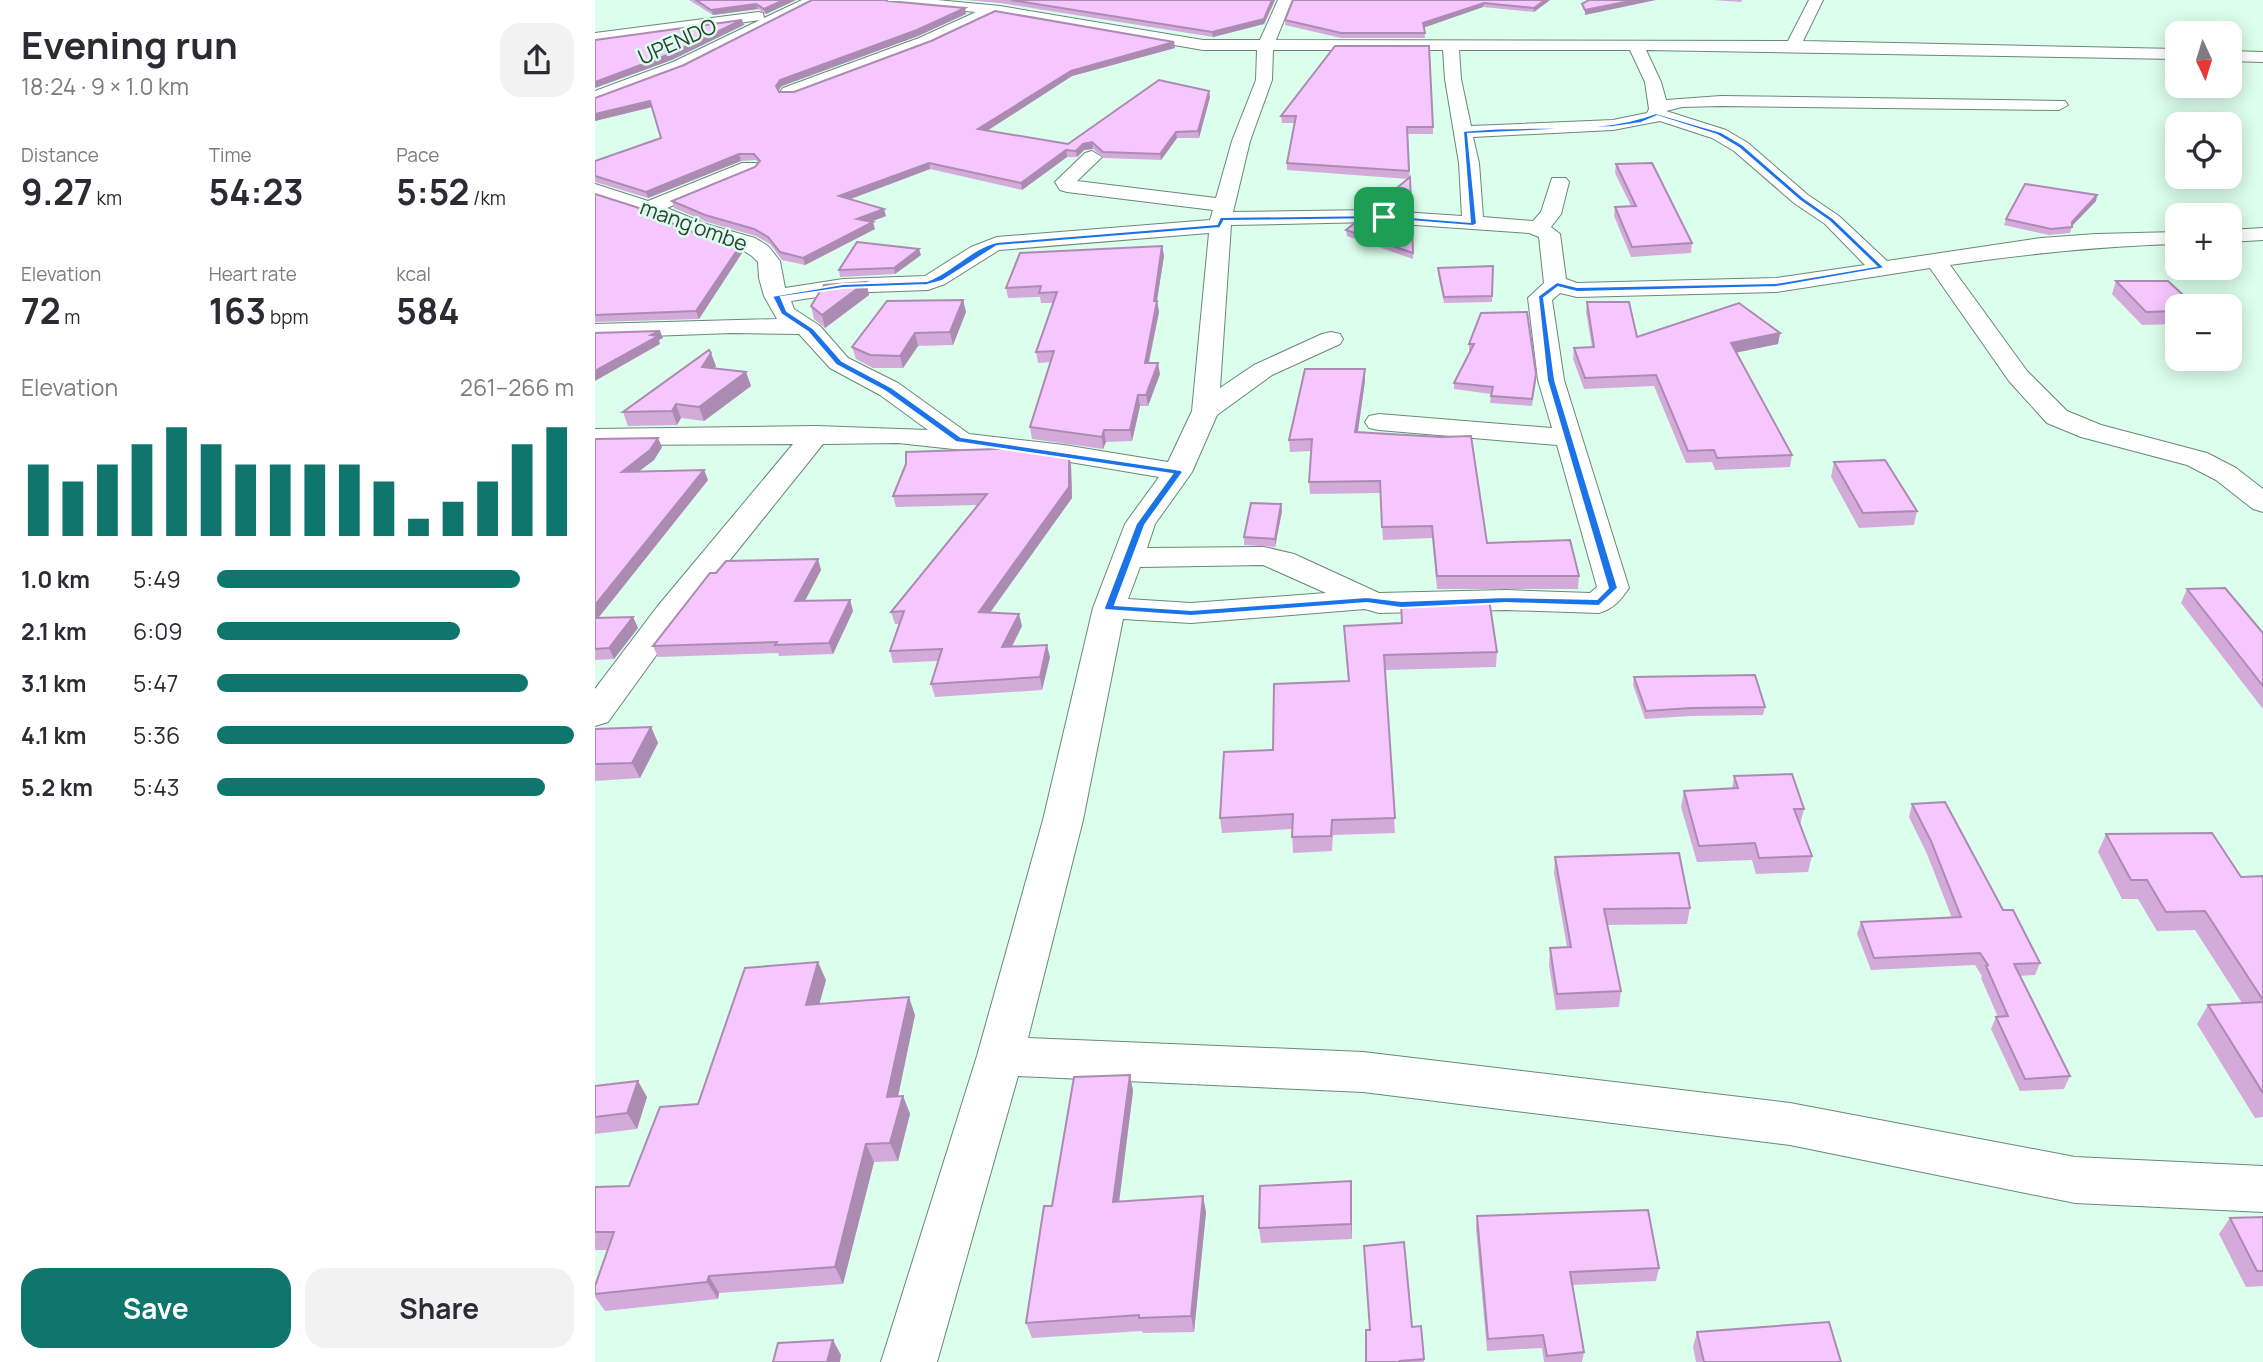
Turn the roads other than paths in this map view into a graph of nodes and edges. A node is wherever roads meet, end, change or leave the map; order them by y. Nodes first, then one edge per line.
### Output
1 (813, 0) edge
2 (889, 0) edge
3 (1285, 0) edge
4 (1816, 0) edge
5 (994, 10) junction
6 (787, 12) junction
7 (595, 37) edge
8 (1793, 46) junction
9 (1265, 47) junction
10 (1451, 47) junction
11 (1636, 47) junction
12 (2165, 54) edge
13 (2242, 56) edge
14 (2263, 57) edge
15 (789, 92) edge
16 (595, 97) edge
17 (2059, 105) dead end
18 (1657, 111) junction
19 (1465, 132) junction
20 (1092, 157) edge
21 (749, 167) edge
22 (1559, 182) dead end
23 (595, 190) edge
24 (649, 208) junction
25 (1222, 217) junction
26 (1473, 224) junction
27 (1538, 228) junction
28 (2263, 234) edge
29 (2242, 235) edge
30 (2165, 238) edge
31 (1936, 261) junction
32 (1881, 268) junction
33 (1557, 284) junction
34 (776, 296) junction
35 (805, 327) junction
36 (595, 331) edge
37 (1331, 339) dead end
38 (1205, 411) junction
39 (1379, 422) dead end
40 (816, 434) junction
41 (595, 437) edge
42 (1569, 438) junction
43 (959, 440) junction
44 (1178, 472) junction
45 (2263, 503) edge
46 (1128, 558) junction
47 (1367, 600) junction
48 (1109, 608) junction
49 (595, 714) edge
50 (1000, 1056) junction
51 (2263, 1189) edge
52 (909, 1362) edge

1 - 6 street, UPENDO
2 - 5 street
3 - 9 street
4 - 8 street
5 - 9 street
5 - 15 street
6 - 7 street
6 - 16 street, UPENDO
8 - 11 street
8 - 12 street
9 - 10 street
9 - 25 street
10 - 11 street
10 - 19 street
11 - 18 street
13 - 14 street
17 - 18 street
18 - 19 street
18 - 32 street
19 - 26 street
20 - 25 street
21 - 24 street
22 - 27 street
23 - 24 street, mang'ombe
24 - 34 street, mang'ombe
25 - 26 street
25 - 34 street
25 - 38 street
26 - 27 street
27 - 33 street
28 - 29 street
30 - 31 street
31 - 32 street
31 - 45 street
32 - 33 street
33 - 42 street
34 - 35 street, mang'ombe
35 - 36 street
35 - 43 street, mang'ombe
37 - 38 street
38 - 44 street
39 - 42 street
40 - 41 street
40 - 43 street
40 - 49 street
42 - 47 street
43 - 44 street
44 - 46 street
46 - 47 street
46 - 48 street
47 - 48 street
48 - 50 street
50 - 51 street
50 - 52 street

